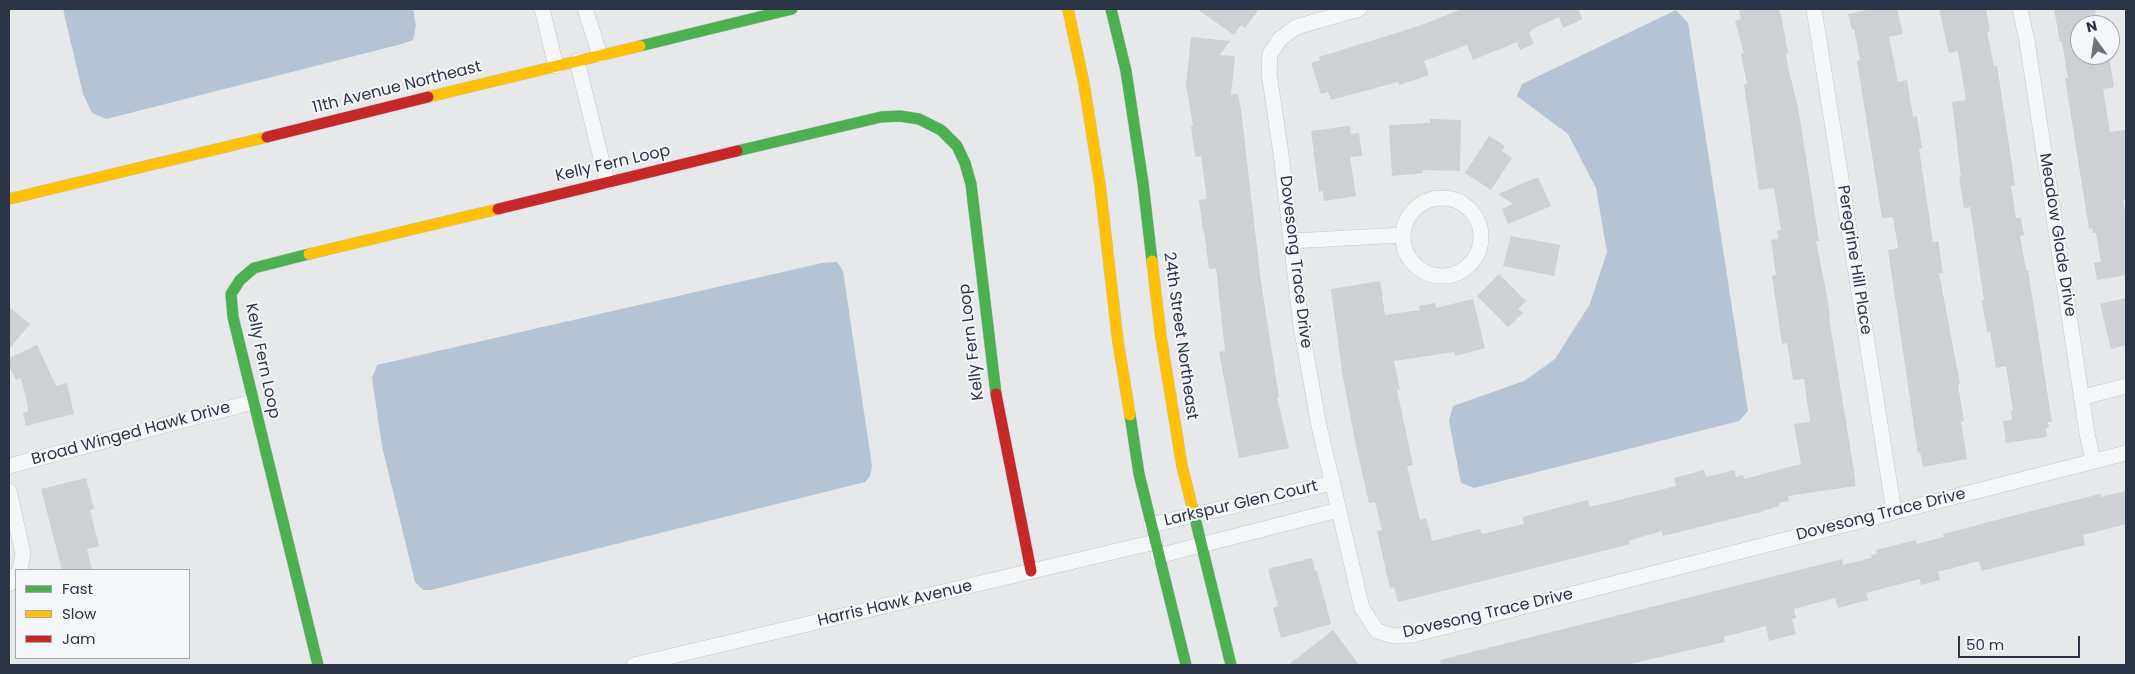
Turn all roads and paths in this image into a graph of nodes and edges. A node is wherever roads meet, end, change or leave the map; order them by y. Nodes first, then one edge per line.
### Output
1 (542, 9) edge
2 (585, 9) edge
3 (792, 9) edge
4 (1068, 9) edge
5 (1111, 9) edge
6 (1359, 9) edge
7 (1814, 9) edge
8 (2020, 9) edge
9 (600, 55) junction
10 (577, 61) junction
11 (556, 66) junction
12 (607, 182) junction
13 (9, 198) edge
14 (1402, 235) junction
15 (1292, 241) junction
16 (2126, 386) edge
17 (2083, 397) junction
18 (254, 402) junction
19 (2126, 453) edge
20 (2093, 461) junction
21 (9, 466) edge
22 (1332, 483) junction
23 (9, 491) edge
24 (1338, 510) junction
25 (1894, 512) junction
26 (1193, 515) junction
27 (1151, 525) junction
28 (1200, 545) junction
29 (1157, 549) junction
30 (20, 569) edge
31 (1030, 571) junction
32 (318, 665) edge
33 (634, 665) edge
34 (1186, 665) edge
35 (1231, 665) edge

1 - 11 street
2 - 9 street
3 - 9 street, 11th Avenue Northeast
4 - 27 street
5 - 26 street, 24th Street Northeast
6 - 15 street, Dovesong Trace Drive
7 - 25 street, Peregrine Hill Place
8 - 17 street, Meadow Glade Drive
9 - 10 street, 11th Avenue Northeast
10 - 11 street, 11th Avenue Northeast
10 - 12 street
11 - 13 street, 11th Avenue Northeast
12 - 18 street, Kelly Fern Loop
12 - 31 street, Kelly Fern Loop
14 - 14 street
14 - 15 street
15 - 22 street, Dovesong Trace Drive
16 - 17 street
17 - 20 street, Meadow Glade Drive
18 - 21 street, Broad Winged Hawk Drive
18 - 32 street, Kelly Fern Loop
19 - 20 street, Dovesong Trace Drive
20 - 25 street, Dovesong Trace Drive
22 - 24 street, Dovesong Trace Drive
22 - 26 street, Larkspur Glen Court
23 - 30 street
24 - 25 street, Dovesong Trace Drive
24 - 28 street, Larkspur Glen Court
26 - 27 street, Larkspur Glen Court
26 - 28 street, 24th Street Northeast
27 - 29 street
28 - 29 street, Larkspur Glen Court
28 - 35 street, 24th Street Northeast
29 - 31 street, Harris Hawk Avenue
29 - 34 street
31 - 33 street, Harris Hawk Avenue

